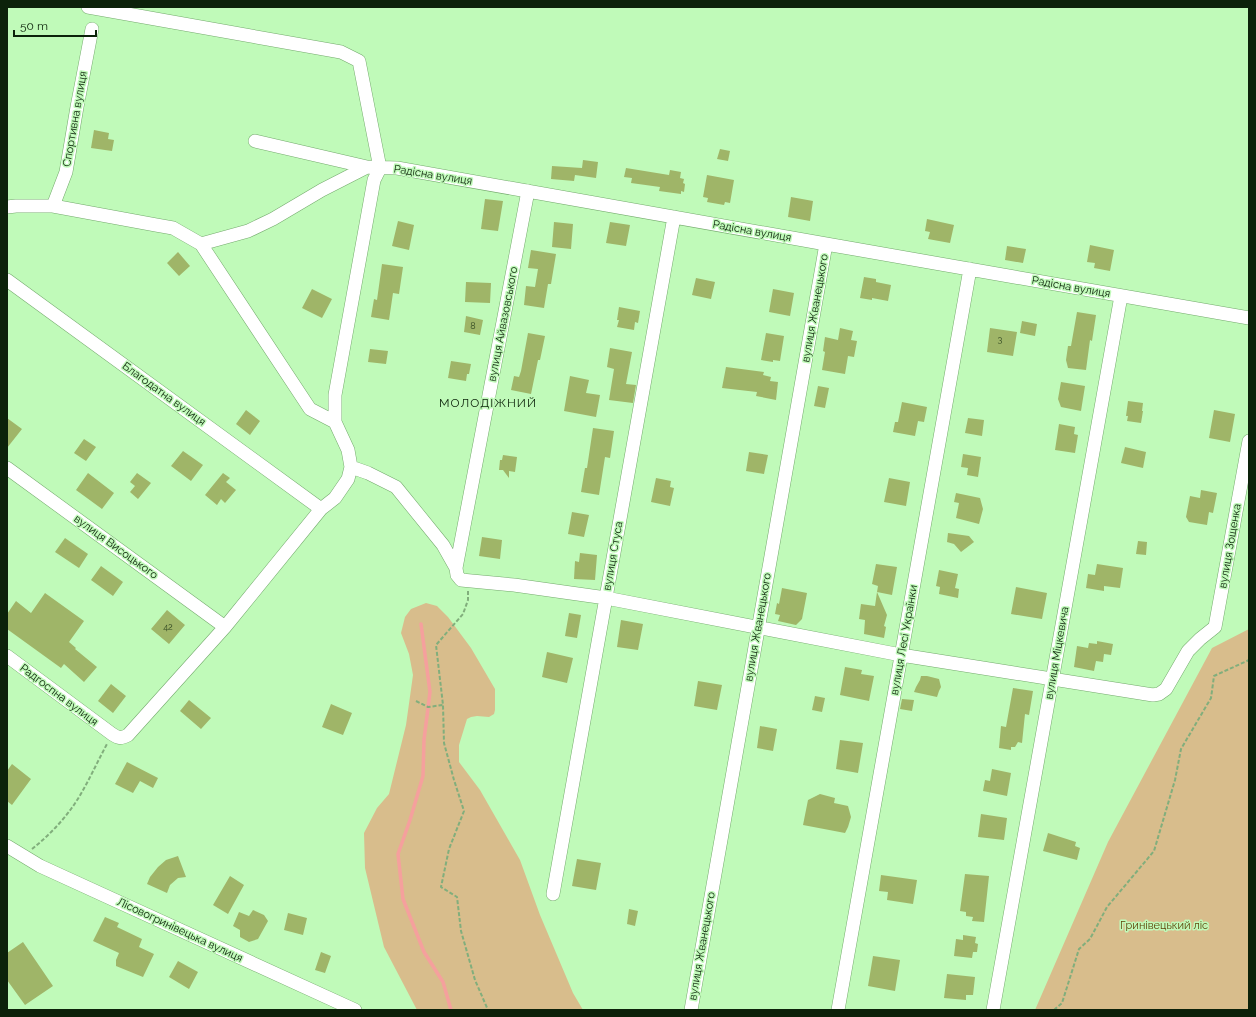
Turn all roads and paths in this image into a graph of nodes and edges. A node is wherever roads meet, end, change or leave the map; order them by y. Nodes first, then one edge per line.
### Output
1 (88, 7) edge
2 (92, 29) dead end
3 (255, 141) dead end
4 (367, 167) junction
5 (380, 168) junction
6 (528, 191) junction
7 (53, 206) junction
8 (7, 207) edge
9 (674, 217) junction
10 (201, 244) junction
11 (826, 244) junction
12 (970, 269) junction
13 (7, 280) edge
14 (1121, 296) junction
15 (1249, 318) edge
16 (335, 422) junction
17 (1249, 441) edge
18 (351, 467) junction
19 (7, 468) edge
20 (321, 509) junction
21 (461, 575) junction
22 (606, 598) junction
23 (225, 627) junction
24 (758, 627) junction
25 (901, 655) junction
26 (7, 656) edge
27 (1249, 660) edge
28 (1052, 680) junction
29 (416, 701) dead end
30 (443, 705) junction
31 (112, 734) junction
32 (7, 846) edge
33 (23, 856) junction
34 (552, 894) dead end
35 (355, 1010) edge
36 (488, 1010) edge
37 (691, 1010) edge
38 (838, 1010) edge
39 (993, 1010) edge
40 (1054, 1010) edge

1 - 5 street
2 - 7 street, Спортивна вулиця
3 - 4 street, Радісна вулиця
4 - 5 street, Радісна вулиця
4 - 10 street
5 - 6 street, Радісна вулиця
5 - 16 street
6 - 9 street, Радісна вулиця
6 - 21 street, вулиця Айвазовського
7 - 8 street
7 - 10 street
9 - 11 street, Радісна вулиця
9 - 22 street, вулиця Стуса
10 - 16 street
11 - 12 street, Радісна вулиця
11 - 24 street, вулиця Жванецького
12 - 14 street, Радісна вулиця
12 - 25 street, вулиця Лесі Українки
13 - 20 street, Благодатна вулиця
14 - 15 street, Радісна вулиця
14 - 28 street, вулиця Міцкевича
16 - 18 street
17 - 28 street, вулиця Зощенка
18 - 20 street
18 - 21 street
19 - 23 street, вулиця Висоцького
20 - 23 street
21 - 22 street
21 - 30 path
22 - 24 street
22 - 34 street, вулиця Стуса
23 - 31 street
24 - 25 street
24 - 37 street, вулиця Жванецького
25 - 28 street
25 - 38 street, вулиця Лесі Українки
26 - 31 street, Радгоспна вулиця
27 - 40 path
28 - 39 street, вулиця Міцкевича
29 - 30 path
30 - 36 path
31 - 33 path
32 - 33 street, Лісовогринівецька вулиця
33 - 35 street, Лісовогринівецька вулиця

